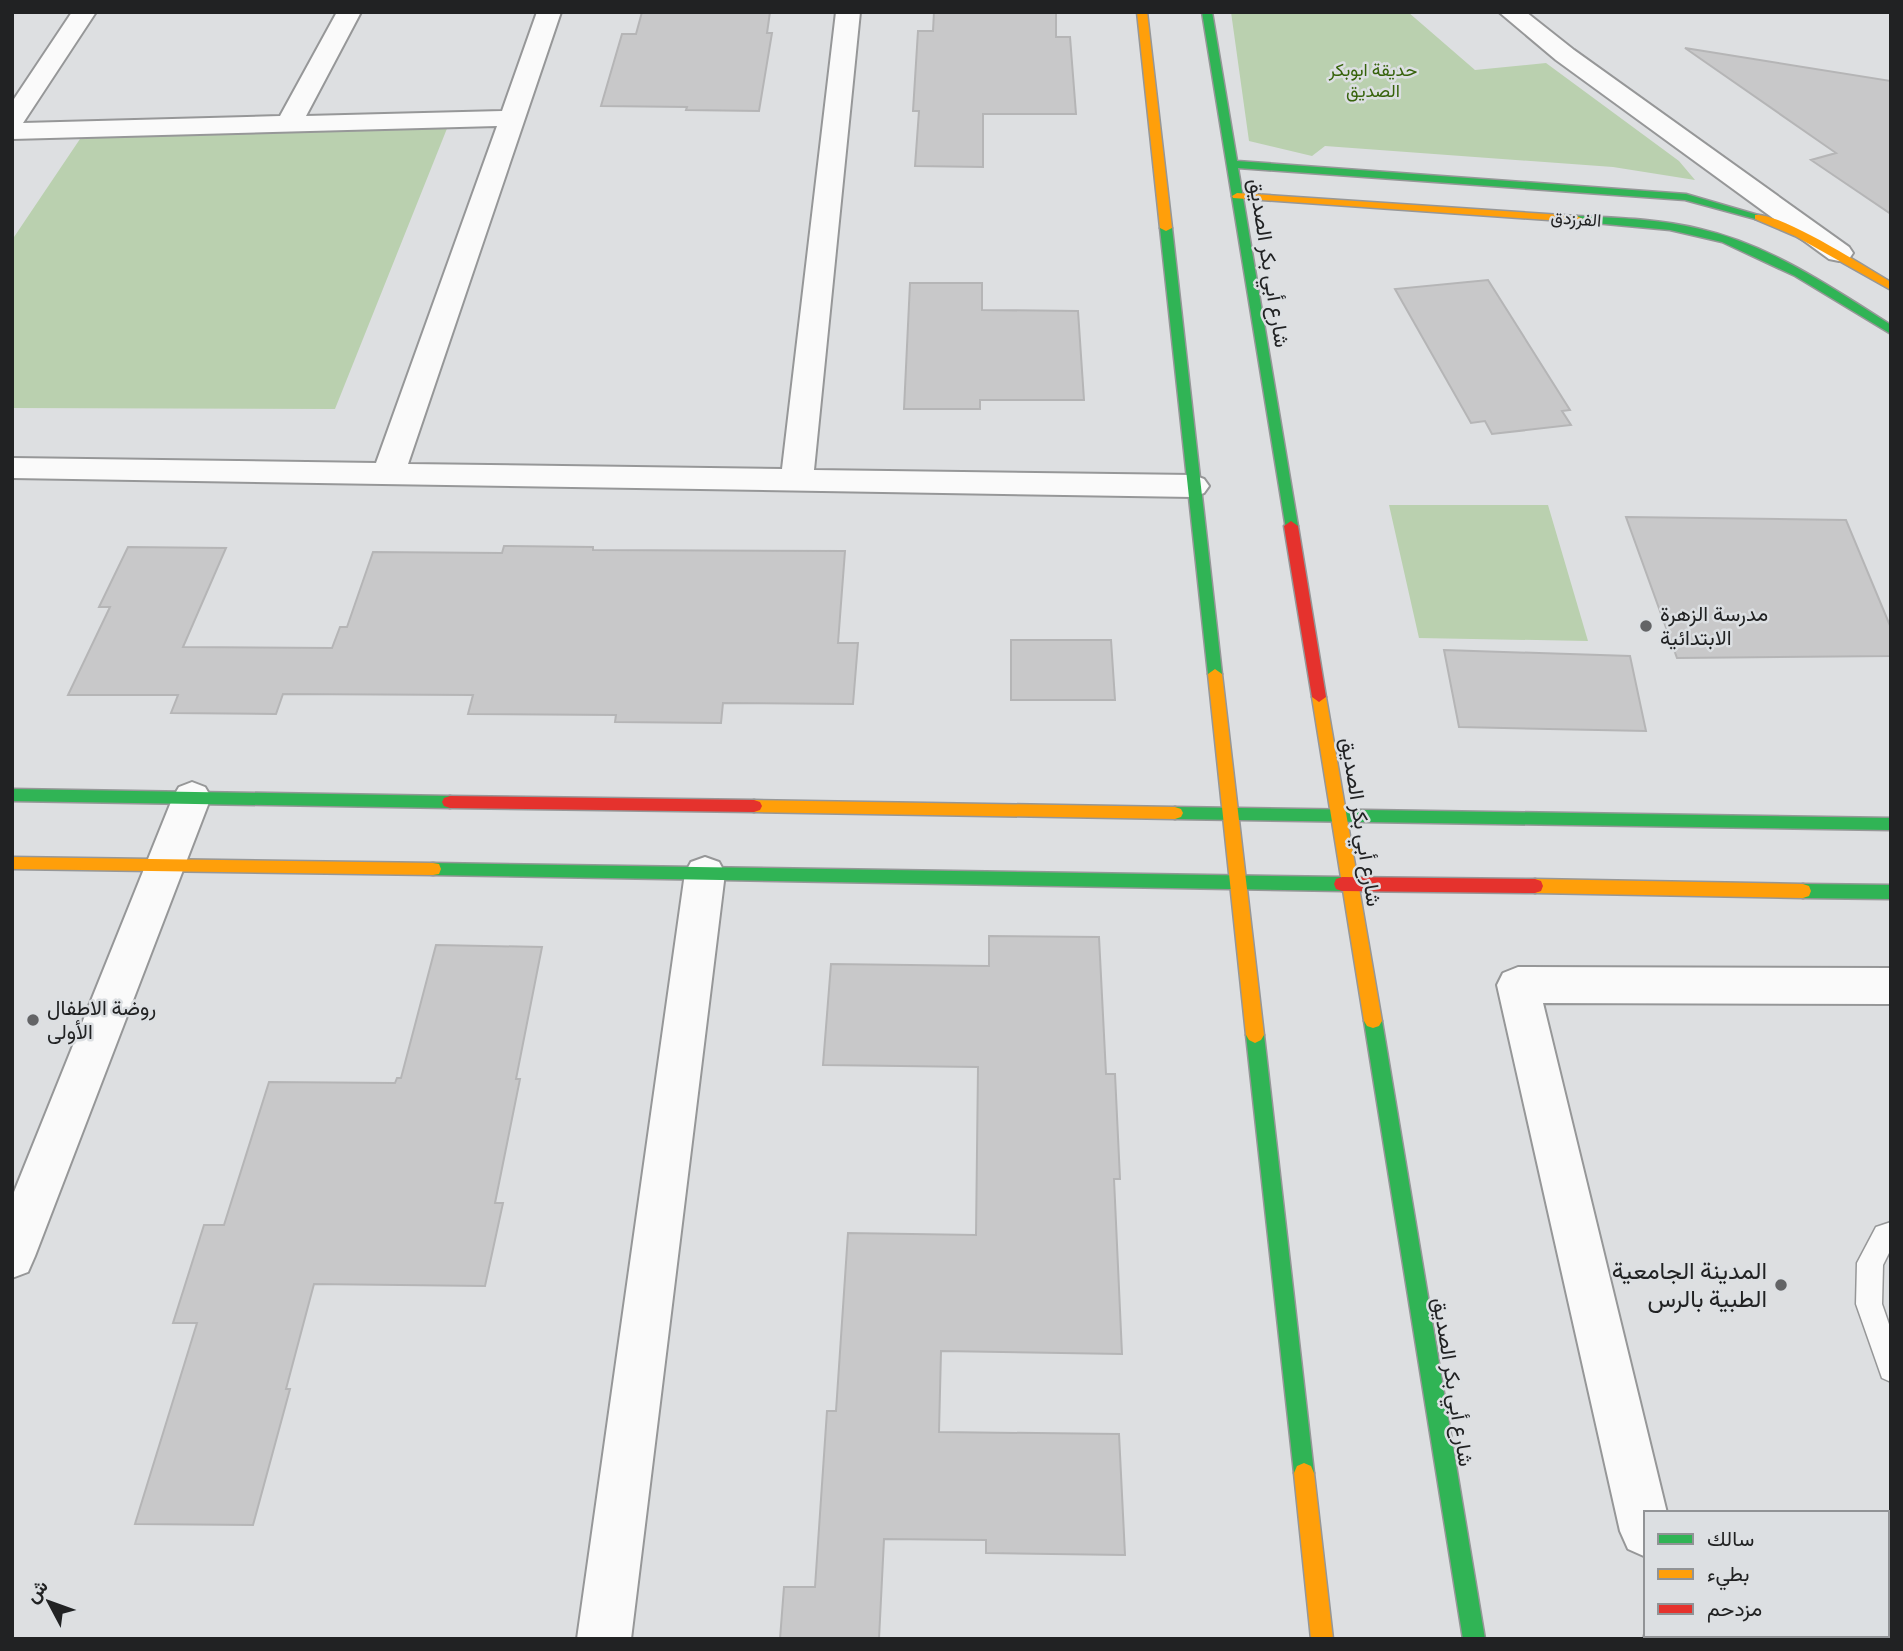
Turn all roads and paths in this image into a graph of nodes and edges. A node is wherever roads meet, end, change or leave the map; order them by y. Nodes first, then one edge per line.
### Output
1 (84, 12) edge
2 (349, 12) edge
3 (550, 12) edge
4 (848, 12) edge
5 (1142, 12) edge
6 (1207, 12) edge
7 (1511, 12) edge
8 (512, 118) junction
9 (12, 121) edge
10 (289, 124) junction
11 (12, 131) edge
12 (1231, 164) junction
13 (1237, 196) junction
14 (1867, 272) junction
15 (1891, 287) edge
16 (1891, 330) edge
17 (12, 468) edge
18 (388, 474) junction
19 (797, 480) junction
20 (1193, 486) junction
21 (12, 795) edge
22 (192, 797) junction
23 (1230, 813) junction
24 (1339, 816) junction
25 (1891, 824) edge
26 (12, 863) edge
27 (166, 865) junction
28 (705, 873) junction
29 (1237, 882) junction
30 (1350, 884) junction
31 (1891, 892) edge
32 (1891, 986) edge
33 (1891, 1234) edge
34 (12, 1256) edge
35 (1891, 1369) edge
36 (1644, 1522) edge
37 (604, 1639) edge
38 (1322, 1639) edge
39 (1474, 1639) edge

1 - 9 street
2 - 10 street
3 - 8 street
4 - 19 street
5 - 20 street
6 - 12 street, شارع أبي بكر الصديق
7 - 14 street, الفرزدق
8 - 10 street
8 - 18 street
10 - 11 street
12 - 13 street, شارع أبي بكر الصديق
12 - 14 street, الفرزدق
13 - 16 street, الفرزدق
13 - 24 street, شارع أبي بكر الصديق
14 - 15 street, الفرزدق
17 - 18 street
18 - 19 street
19 - 20 street
20 - 23 street
21 - 22 street
22 - 23 street
22 - 27 street
23 - 24 street
23 - 29 street
24 - 25 street
24 - 30 street, شارع أبي بكر الصديق
26 - 27 street
27 - 28 street
27 - 34 street
28 - 29 street
28 - 37 street
29 - 30 street
29 - 38 street
30 - 31 street
30 - 39 street, شارع أبي بكر الصديق
32 - 36 street
33 - 35 lane

